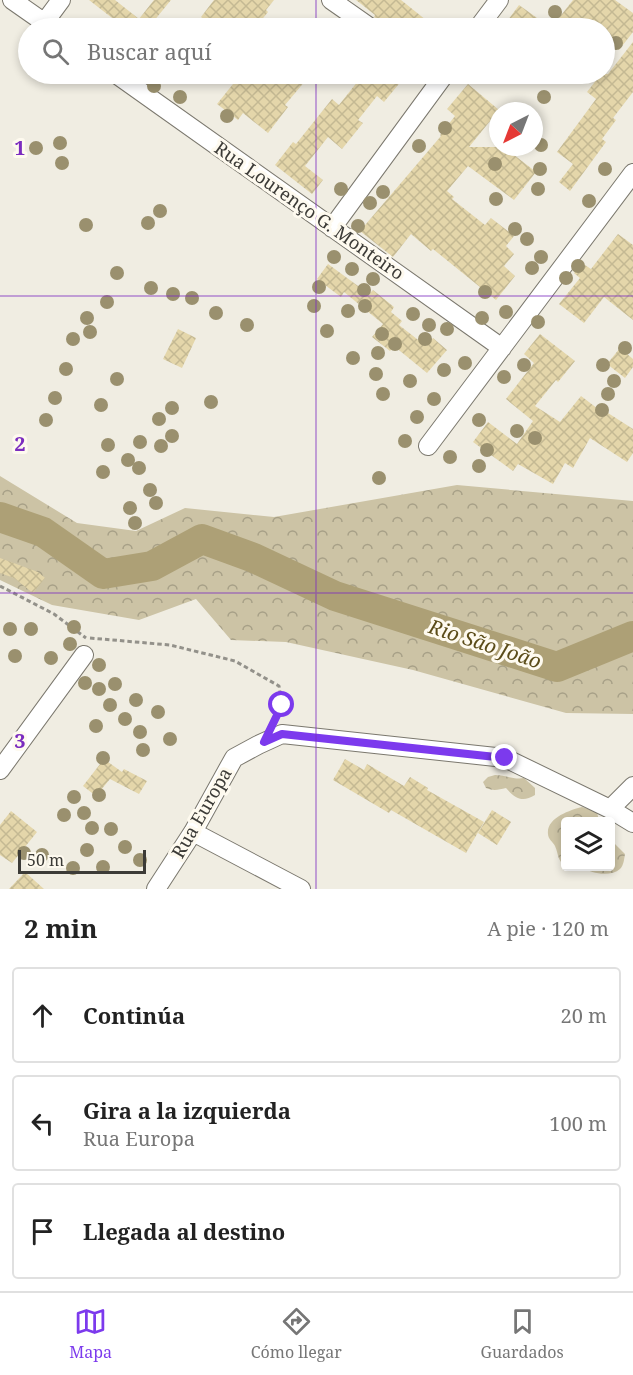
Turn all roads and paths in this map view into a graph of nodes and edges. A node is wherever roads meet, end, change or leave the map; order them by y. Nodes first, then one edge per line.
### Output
1 (12, 0) edge
2 (61, 0) edge
3 (331, 0) edge
4 (499, 0) edge
5 (37, 18) edge
6 (52, 18) edge
7 (357, 18) edge
8 (486, 18) edge
9 (130, 84) edge
10 (434, 84) edge
11 (633, 173) edge
12 (332, 228) junction
13 (502, 348) junction
14 (428, 446) dead end
15 (0, 586) edge
16 (85, 646) junction
17 (264, 742) junction
18 (0, 770) edge
19 (633, 786) edge
20 (610, 809) junction
21 (633, 823) edge
22 (193, 832) junction
23 (156, 889) edge
24 (301, 889) edge

1 - 5 street
2 - 6 street
3 - 7 street
4 - 8 street
9 - 12 street, Rua Lourenço G. Monteiro
10 - 12 street
11 - 13 street
12 - 13 street, Rua Lourenço G. Monteiro
13 - 14 street
15 - 16 path
16 - 17 path
16 - 18 street
17 - 20 street, Rua Europa
17 - 22 street, Rua Europa
19 - 20 street
20 - 21 street, Rua Europa
22 - 23 street, Rua Europa
22 - 24 street

